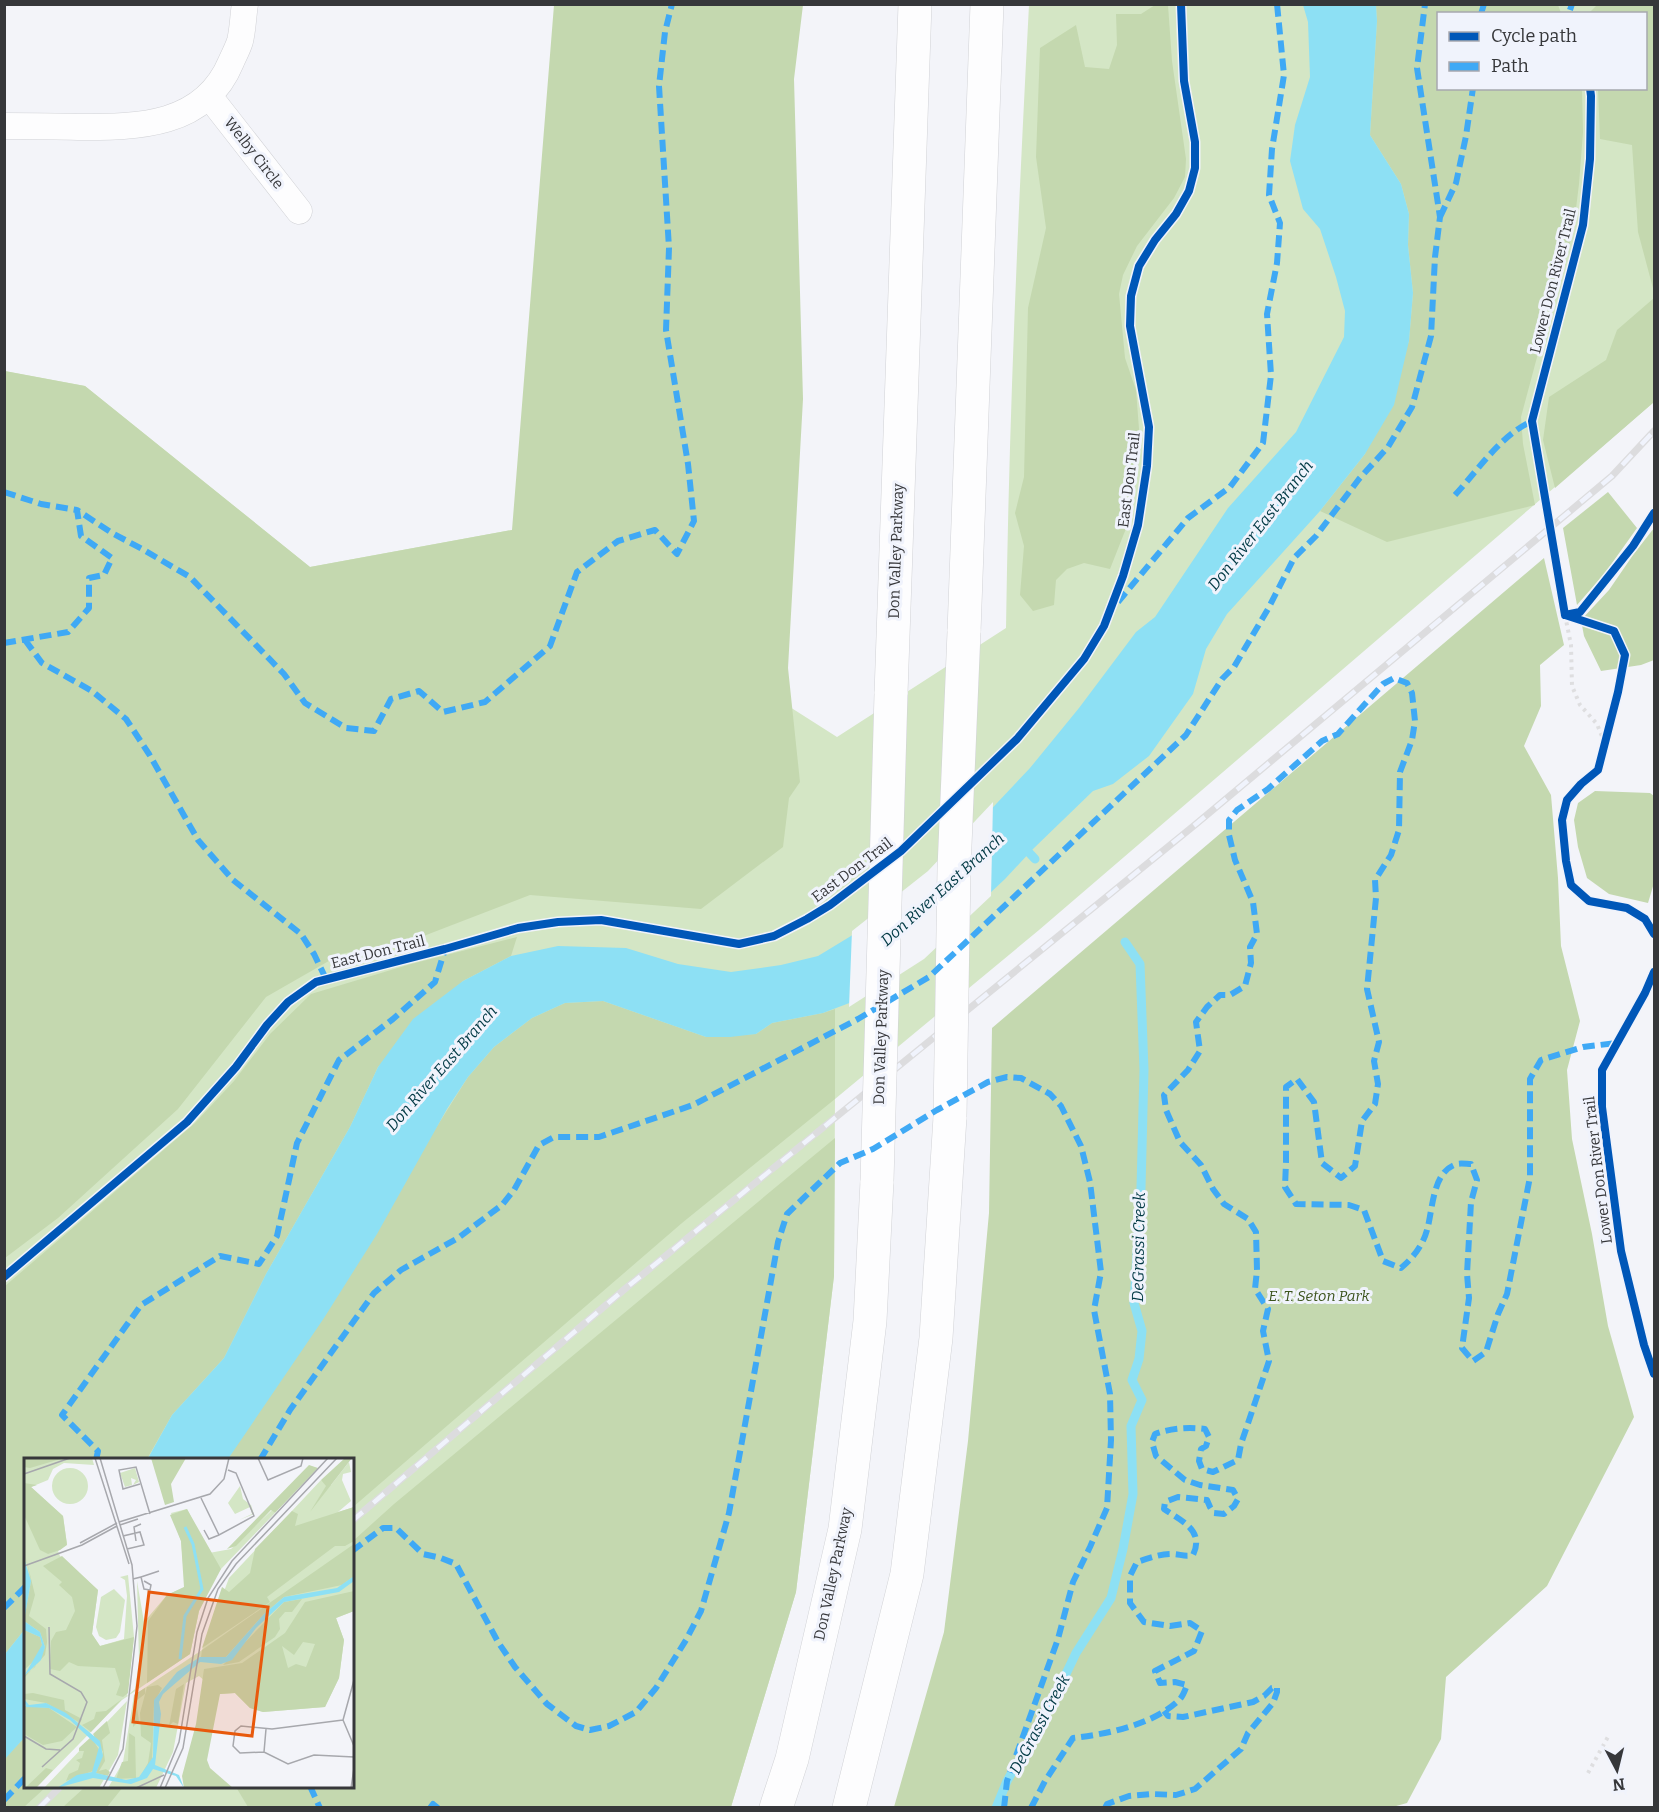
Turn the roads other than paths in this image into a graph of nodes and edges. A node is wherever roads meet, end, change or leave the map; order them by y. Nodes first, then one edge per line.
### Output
1 (245, 4) edge
2 (915, 4) edge
3 (987, 4) edge
4 (209, 96) junction
5 (4, 126) edge
6 (299, 211) dead end
7 (776, 1808) edge
8 (849, 1808) edge

1 - 4 street
2 - 7 highway, Don Valley Parkway, bridge
3 - 8 highway, bridge
4 - 5 street
4 - 6 street, Welby Circle

